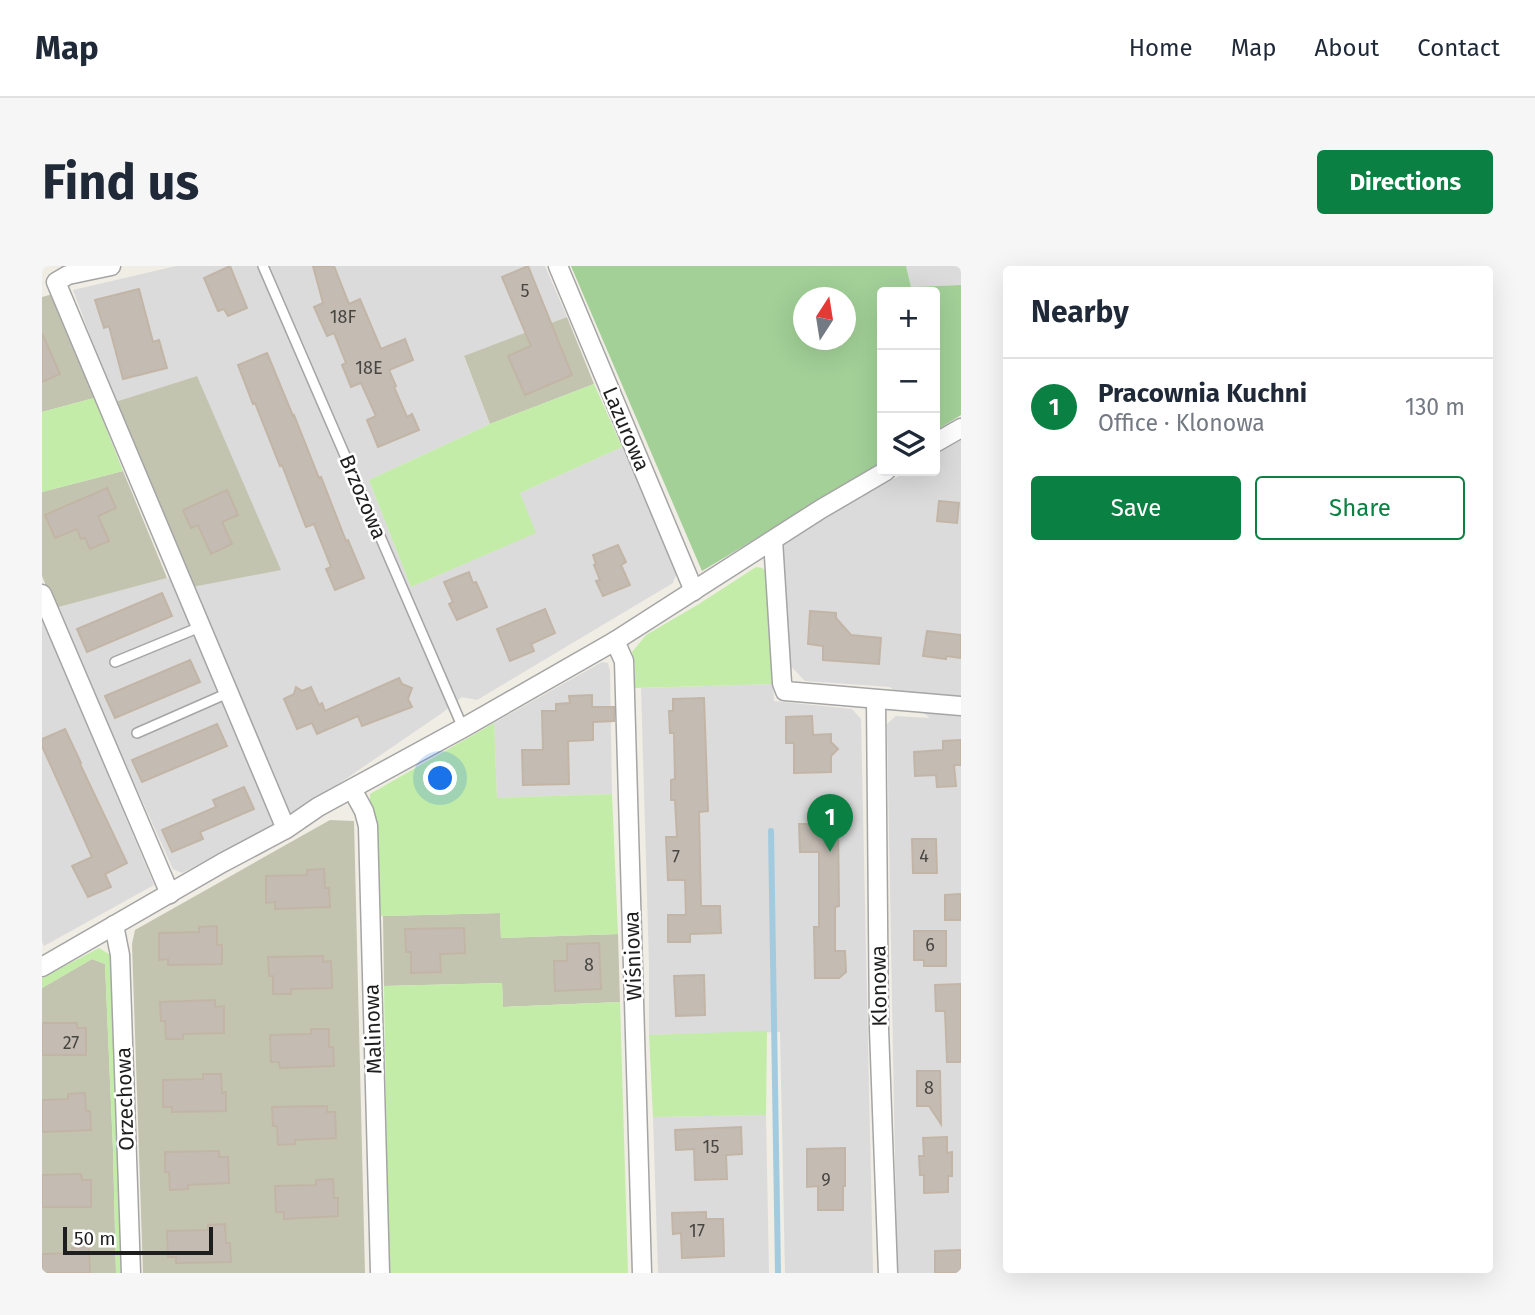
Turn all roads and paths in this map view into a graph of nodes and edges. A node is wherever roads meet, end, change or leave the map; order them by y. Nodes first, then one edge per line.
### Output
1 (111, 266) edge
2 (263, 266) edge
3 (558, 266) edge
4 (961, 428) edge
5 (940, 440) edge
6 (877, 476) edge
7 (774, 540) junction
8 (694, 592) junction
9 (42, 594) edge
10 (200, 627) junction
11 (615, 641) junction
12 (115, 662) dead end
13 (228, 693) junction
14 (876, 699) junction
15 (961, 706) edge
16 (463, 727) junction
17 (137, 733) dead end
18 (352, 789) junction
19 (286, 829) junction
20 (170, 894) junction
21 (114, 925) junction
22 (42, 967) edge
23 (131, 1273) edge
24 (380, 1273) edge
25 (642, 1273) edge
26 (888, 1273) edge

1 - 10 street
2 - 16 lane, Brzozowa
3 - 8 street, Lazurowa
4 - 5 street
6 - 7 street
7 - 8 street
7 - 14 street
8 - 11 street
9 - 20 street
10 - 12 lane
10 - 13 street
11 - 16 street
11 - 25 street, Wiśniowa
13 - 17 lane
13 - 19 street
14 - 15 street
14 - 26 street, Klonowa
16 - 18 street
18 - 19 street
18 - 24 street, Malinowa
19 - 20 street
20 - 21 street
21 - 22 street
21 - 23 street, Orzechowa

